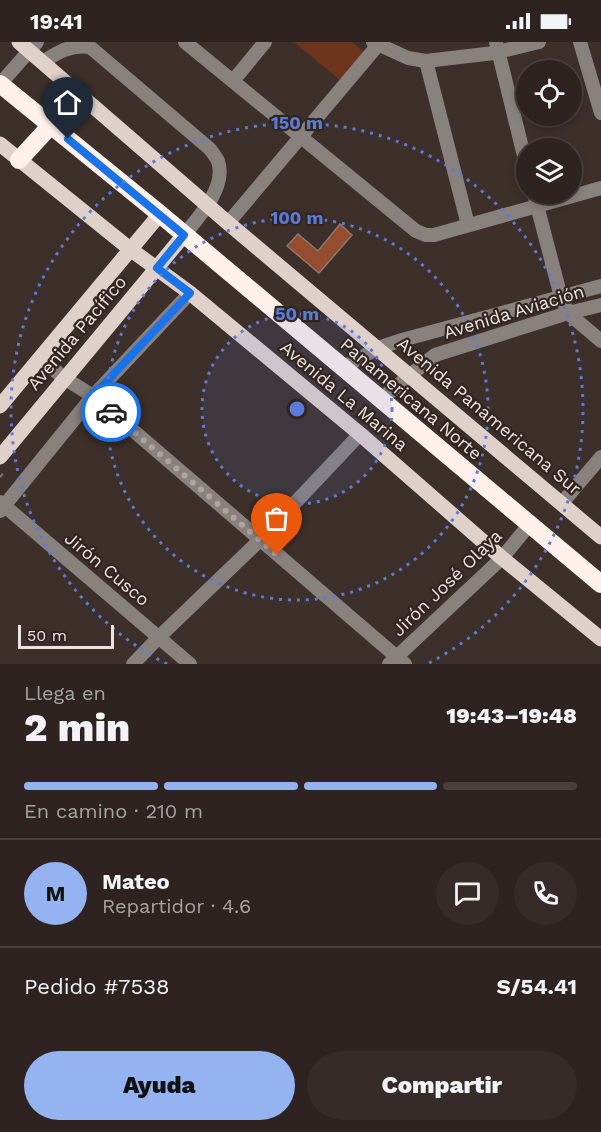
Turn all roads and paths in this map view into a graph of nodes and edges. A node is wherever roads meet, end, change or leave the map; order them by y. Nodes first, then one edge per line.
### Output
1 (185, 42) edge
2 (264, 42) edge
3 (539, 42) edge
4 (580, 42) edge
5 (376, 43) edge
6 (29, 45) edge
7 (497, 47) edge
8 (426, 61) junction
9 (43, 62) junction
10 (232, 81) junction
11 (0, 84) edge
12 (601, 113) edge
13 (51, 125) junction
14 (301, 138) junction
15 (520, 138) edge
16 (0, 144) edge
17 (20, 160) junction
18 (601, 188) edge
19 (582, 192) edge
20 (525, 204) edge
21 (537, 204) edge
22 (208, 206) junction
23 (160, 214) junction
24 (228, 223) junction
25 (468, 225) junction
26 (184, 235) junction
27 (130, 249) junction
28 (157, 268) junction
29 (601, 286) edge
30 (190, 293) junction
31 (561, 297) junction
32 (601, 305) edge
33 (568, 313) junction
34 (601, 341) edge
35 (378, 348) junction
36 (40, 358) junction
37 (342, 368) junction
38 (409, 376) junction
39 (64, 378) junction
40 (93, 396) junction
41 (381, 399) junction
42 (0, 406) edge
43 (360, 434) junction
44 (0, 457) edge
45 (601, 457) edge
46 (562, 503) junction
47 (2, 507) edge
48 (529, 525) junction
49 (601, 537) edge
50 (260, 540) junction
51 (502, 558) junction
52 (601, 585) edge
53 (159, 637) junction
54 (601, 639) edge
55 (397, 662) edge
56 (134, 664) edge
57 (190, 664) edge

1 - 10 street
2 - 10 street
3 - 7 street
4 - 12 street
5 - 8 street
5 - 14 street
6 - 9 main road, Avenida Panamericana Sur
6 - 11 street
7 - 8 street
7 - 15 street
8 - 25 street
9 - 22 main road, Avenida Panamericana Sur
9 - 22 street
10 - 14 street
11 - 13 highway, Panamericana Norte
13 - 17 highway
13 - 23 highway, Panamericana Norte
14 - 24 street
14 - 25 street
16 - 17 main road, Avenida La Marina
17 - 27 main road, Avenida La Marina
18 - 19 street
20 - 25 street
21 - 31 street
22 - 24 main road, Avenida Panamericana Sur
22 - 26 street
23 - 26 highway, Panamericana Norte
23 - 27 main road, Avenida Pacífico
24 - 35 main road, Avenida Panamericana Sur
26 - 28 main road, Avenida Pacífico
26 - 37 highway, Panamericana Norte
27 - 28 main road, Avenida La Marina
27 - 36 main road, Avenida Pacífico
28 - 30 main road, Avenida La Marina
28 - 39 main road, Avenida Pacífico
29 - 31 street, Avenida Aviación
30 - 40 street
30 - 43 main road, Avenida La Marina
31 - 33 street
31 - 35 street, Avenida Aviación
32 - 33 street, Avenida Aviación
33 - 34 street
33 - 38 street, Avenida Aviación
35 - 37 street, Avenida Aviación
35 - 38 main road, Avenida Panamericana Sur
36 - 39 street
36 - 42 main road, Avenida Pacífico
37 - 41 highway, Panamericana Norte
38 - 41 street, Avenida Aviación
38 - 46 main road, Avenida Panamericana Sur
39 - 40 street
39 - 44 main road, Avenida Pacífico
40 - 47 street
40 - 50 street
41 - 48 highway, Panamericana Norte
43 - 50 street
43 - 51 main road, Avenida La Marina
45 - 46 street
46 - 49 main road, Avenida Panamericana Sur
47 - 53 street, Jirón Cusco
48 - 51 street, Jirón José Olaya
48 - 52 highway, Panamericana Norte
50 - 53 street
50 - 55 street
51 - 54 main road, Avenida La Marina
51 - 55 street, Jirón José Olaya
53 - 56 street
53 - 57 street, Jirón Cusco

